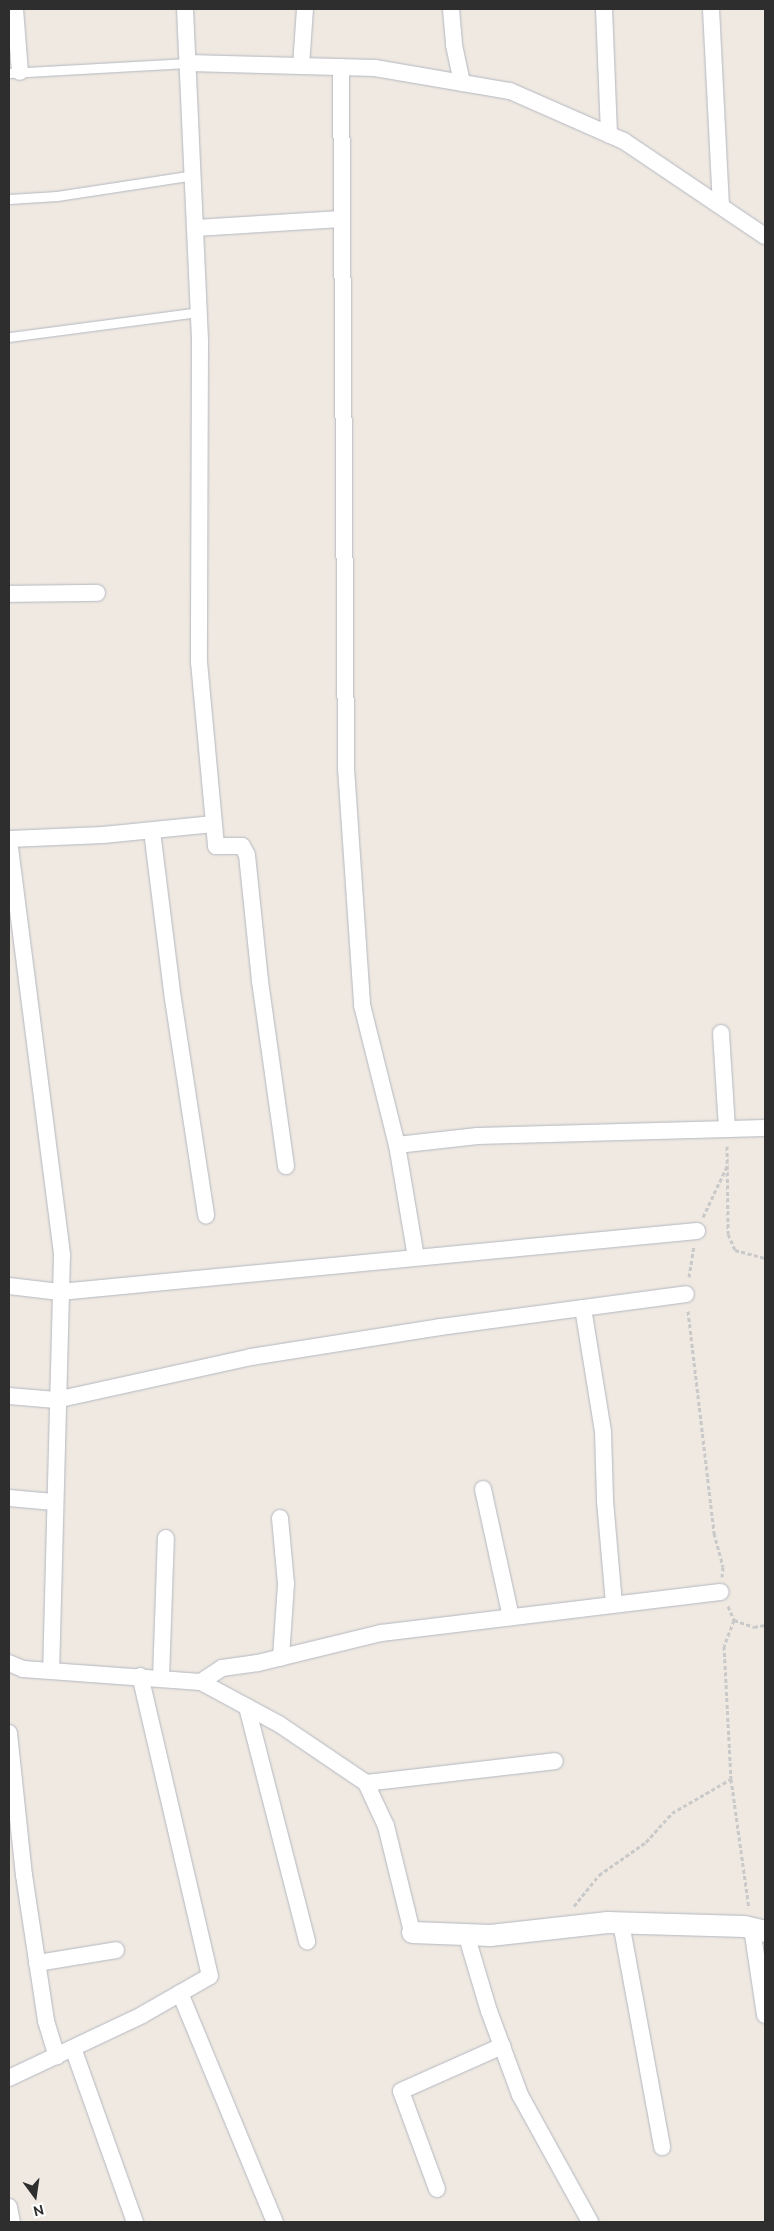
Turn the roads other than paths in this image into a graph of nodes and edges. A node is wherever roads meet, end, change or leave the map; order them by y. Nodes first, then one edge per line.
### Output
1 (15, 9) edge
2 (184, 9) edge
3 (305, 9) edge
4 (451, 9) edge
5 (604, 9) edge
6 (711, 9) edge
7 (188, 64) junction
8 (301, 66) junction
9 (341, 67) junction
10 (14, 72) edge
11 (462, 83) junction
12 (610, 135) junction
13 (194, 175) junction
14 (9, 199) edge
15 (721, 206) junction
16 (341, 219) junction
17 (196, 228) junction
18 (765, 236) edge
19 (199, 312) junction
20 (9, 337) edge
21 (97, 593) dead end
22 (9, 594) edge
23 (213, 824) junction
24 (152, 831) junction
25 (9, 839) edge
26 (721, 1033) dead end
27 (726, 1128) junction
28 (765, 1128) edge
29 (398, 1145) junction
30 (286, 1166) dead end
31 (206, 1215) dead end
32 (697, 1231) road end
33 (416, 1257) junction
34 (9, 1286) edge
35 (60, 1292) junction
36 (686, 1294) road end
37 (583, 1308) junction
38 (9, 1396) edge
39 (56, 1400) junction
40 (483, 1489) dead end
41 (9, 1498) edge
42 (54, 1502) junction
43 (280, 1518) dead end
44 (166, 1538) dead end
45 (721, 1592) road end
46 (614, 1603) junction
47 (511, 1617) junction
48 (281, 1658) junction
49 (9, 1664) edge
50 (51, 1671) junction
51 (140, 1676) junction
52 (160, 1678) junction
53 (201, 1682) junction
54 (247, 1707) junction
55 (9, 1733) edge
56 (555, 1761) dead end
57 (366, 1783) junction
58 (621, 1922) junction
59 (759, 1929) edge
60 (412, 1932) joint
61 (466, 1934) junction
62 (306, 1941) dead end
63 (116, 1950) dead end
64 (37, 1963) junction
65 (180, 1993) junction
66 (765, 2015) edge
67 (502, 2046) junction
68 (73, 2048) junction
69 (58, 2056) junction
70 (9, 2078) edge
71 (662, 2147) dead end
72 (437, 2188) dead end
73 (9, 2207) edge
74 (12, 2222) edge
75 (135, 2222) edge
76 (276, 2222) edge
77 (590, 2222) edge

1 - 10 street
2 - 7 street
3 - 8 street
4 - 11 street
5 - 12 street
6 - 15 street
7 - 8 street
7 - 10 lane
7 - 13 street
8 - 9 street
9 - 11 street
9 - 16 street
11 - 12 street
12 - 15 street
13 - 14 lane
13 - 17 street
15 - 18 street
16 - 17 street
16 - 29 street
17 - 19 street
19 - 20 lane
19 - 23 street
21 - 22 street
23 - 24 street
23 - 30 street
24 - 25 street
24 - 31 street
25 - 35 street
26 - 27 street
27 - 28 street
27 - 29 street
29 - 33 street
32 - 33 street
33 - 35 street
34 - 35 street
35 - 39 street
36 - 37 street
37 - 39 street
37 - 46 street
38 - 39 street
39 - 42 street
40 - 47 street
41 - 42 street
42 - 50 street
43 - 48 street
44 - 52 street
45 - 46 street
46 - 47 street
47 - 48 street
48 - 53 street
49 - 50 street
50 - 51 street
51 - 52 street
51 - 65 street
52 - 53 street
53 - 54 street
54 - 57 street
54 - 62 street
55 - 64 street
56 - 57 street
57 - 60 street
58 - 59 street
58 - 61 street
58 - 71 street
59 - 66 street
60 - 61 street
61 - 67 street
63 - 64 street
64 - 69 street
65 - 68 street
65 - 76 street
67 - 72 street
67 - 77 street
68 - 69 street
68 - 75 street
69 - 70 street
73 - 74 street

